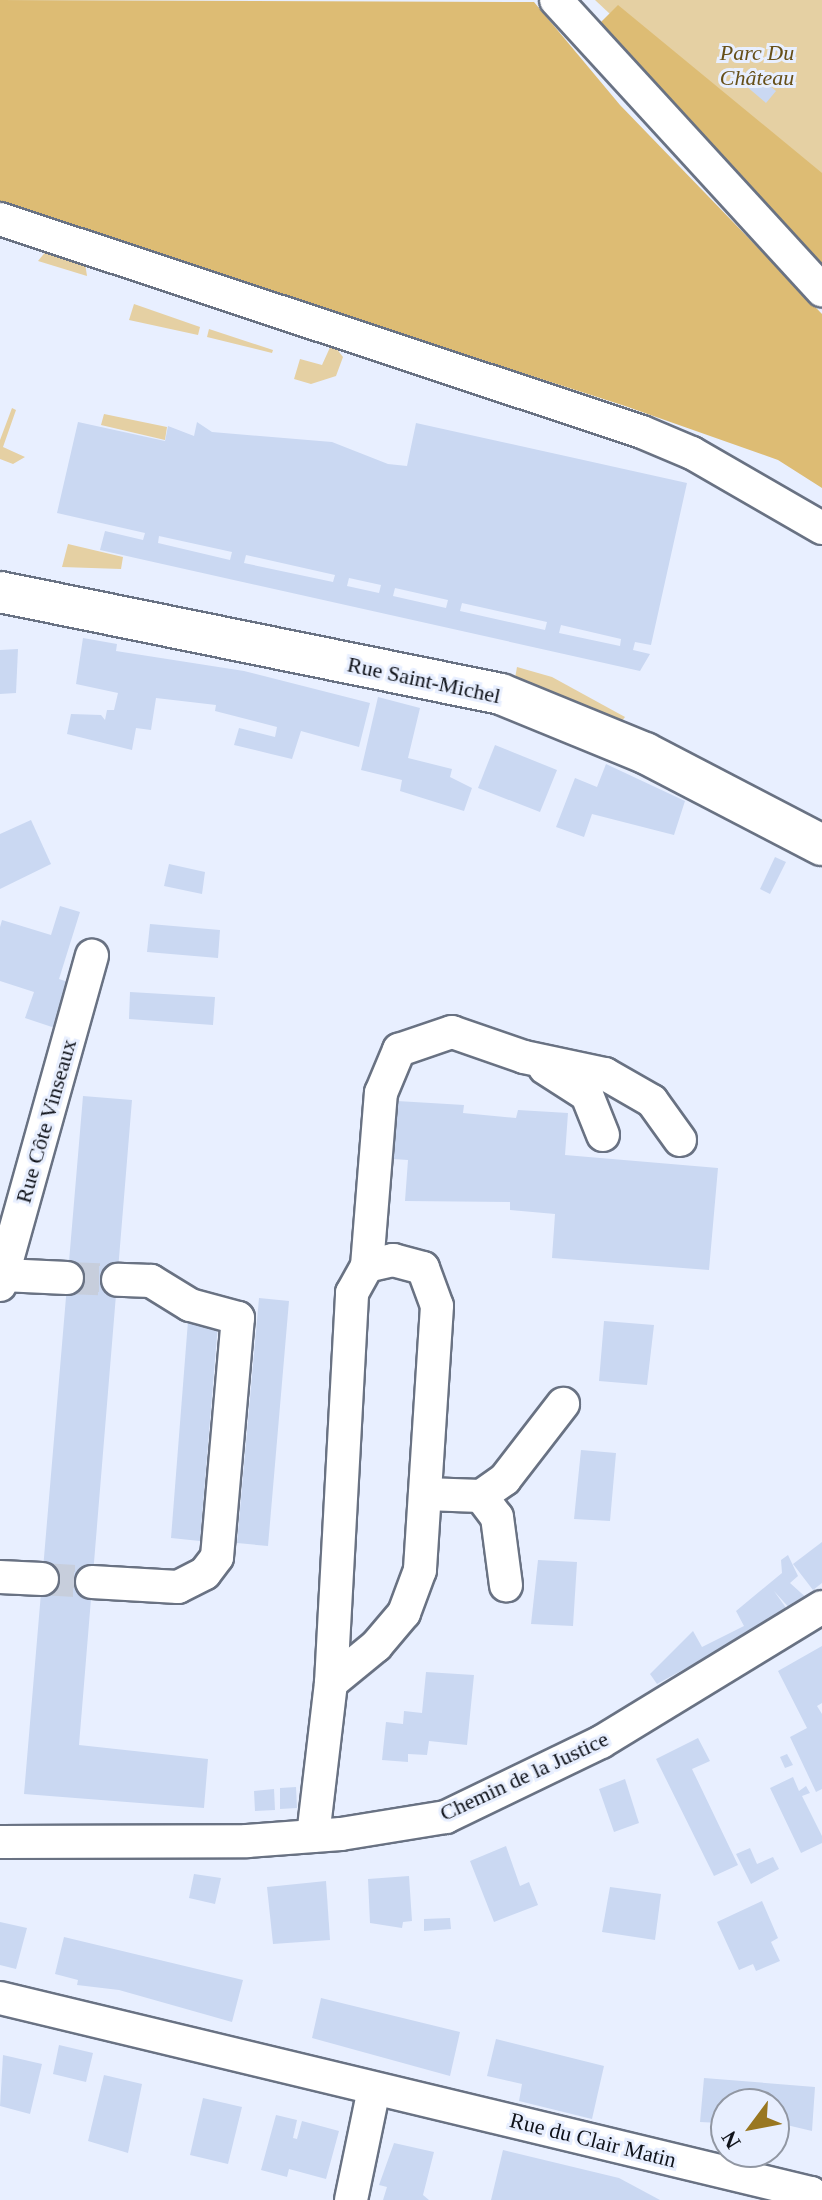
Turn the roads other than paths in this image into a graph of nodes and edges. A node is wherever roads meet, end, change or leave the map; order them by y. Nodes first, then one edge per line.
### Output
1 (562, 5) edge
2 (14, 224) edge
3 (822, 290) edge
4 (822, 528) edge
5 (0, 592) edge
6 (822, 845) edge
7 (92, 956) dead end
8 (530, 1059) junction
9 (603, 1135) dead end
10 (680, 1140) dead end
11 (367, 1266) junction
12 (67, 1278) tunnel mouth
13 (2, 1280) edge
14 (118, 1280) tunnel mouth
15 (563, 1404) dead end
16 (425, 1494) junction
17 (481, 1496) junction
18 (0, 1577) edge
19 (42, 1579) tunnel mouth
20 (92, 1582) tunnel mouth
21 (506, 1585) dead end
22 (822, 1607) edge
23 (331, 1683) junction
24 (313, 1836) junction
25 (0, 1842) edge
26 (0, 1998) edge
27 (374, 2089) junction
28 (816, 2195) edge
29 (351, 2200) edge

1 - 3 street
2 - 4 street
5 - 6 main road, Rue Saint-Michel
7 - 13 street, Rue Côte Vinseaux
8 - 9 street
8 - 10 street
8 - 11 street
11 - 16 street
11 - 23 street
12 - 13 street
14 - 20 street
15 - 17 street
16 - 17 street
16 - 23 street
17 - 21 street
18 - 19 street
22 - 24 street, Chemin de la Justice
23 - 24 street
24 - 25 street, Chemin de la Justice
26 - 27 street, Rue du Clair Matin
27 - 28 street, Rue du Clair Matin
27 - 29 street

